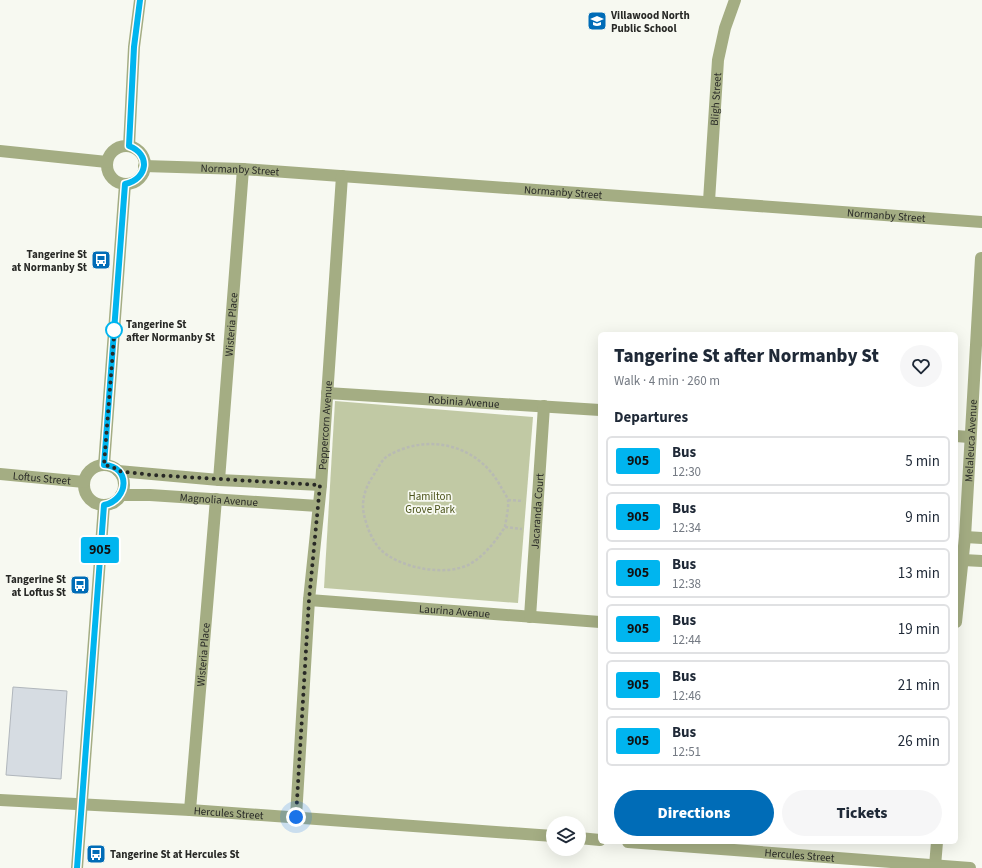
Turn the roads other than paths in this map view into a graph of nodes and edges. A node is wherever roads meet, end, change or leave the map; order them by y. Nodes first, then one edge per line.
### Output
1 (140, 0) edge
2 (735, 0) edge
3 (129, 146) junction
4 (0, 151) edge
5 (107, 162) junction
6 (144, 166) junction
7 (244, 169) junction
8 (342, 176) junction
9 (125, 184) junction
10 (709, 201) junction
11 (982, 222) edge
12 (981, 258) dead end
13 (327, 393) junction
14 (544, 406) junction
15 (598, 410) edge
16 (958, 436) edge
17 (969, 437) junction
18 (104, 465) junction
19 (118, 471) junction
20 (0, 474) edge
21 (219, 480) junction
22 (84, 482) junction
23 (320, 485) junction
24 (121, 495) junction
25 (216, 499) junction
26 (104, 505) junction
27 (318, 506) junction
28 (965, 536) junction
29 (982, 538) edge
30 (963, 560) junction
31 (982, 561) edge
32 (309, 600) junction
33 (958, 604) edge
34 (530, 617) junction
35 (598, 622) edge
36 (0, 800) edge
37 (82, 806) junction
38 (190, 810) junction
39 (296, 817) junction
40 (546, 835) edge
41 (586, 839) edge
42 (598, 840) edge
43 (654, 844) edge
44 (937, 844) edge
45 (935, 866) junction
46 (77, 868) edge
47 (970, 868) edge

1 - 3 street
2 - 10 street, Bligh Street
3 - 5 street
3 - 6 street
4 - 5 street
5 - 9 street
6 - 7 street, Normanby Street
6 - 9 street
7 - 8 street, Normanby Street
7 - 21 street, Wisteria Place
8 - 10 street, Normanby Street
8 - 13 street, Peppercorn Avenue
9 - 18 street
10 - 11 street, Normanby Street
12 - 17 street, Melaleuca Avenue
13 - 14 street, Robinia Avenue
13 - 23 street, Peppercorn Avenue
14 - 15 street, Robinia Avenue
14 - 34 street, Jacaranda Court
16 - 17 street
17 - 28 street, Melaleuca Avenue
18 - 19 street
18 - 22 street
19 - 21 street, Magnolia Avenue
19 - 24 street
20 - 22 street, Loftus Street
21 - 23 street, Magnolia Avenue
22 - 26 street
23 - 27 street, Peppercorn Avenue
24 - 25 street, Magnolia Avenue
24 - 26 street
25 - 27 street, Magnolia Avenue
25 - 38 street, Wisteria Place
26 - 37 street
27 - 32 street, Peppercorn Avenue
28 - 29 street
28 - 30 street, Melaleuca Avenue
30 - 31 street
30 - 33 street, Melaleuca Avenue
32 - 34 street, Laurina Avenue
32 - 39 street, Peppercorn Avenue
34 - 35 street, Laurina Avenue
36 - 37 street, Hercules Street
37 - 38 street, Hercules Street
37 - 46 street
38 - 39 street, Hercules Street
39 - 40 street, Hercules Street
41 - 42 street
43 - 45 street, Hercules Street
44 - 45 street
45 - 47 street, Hercules Street

